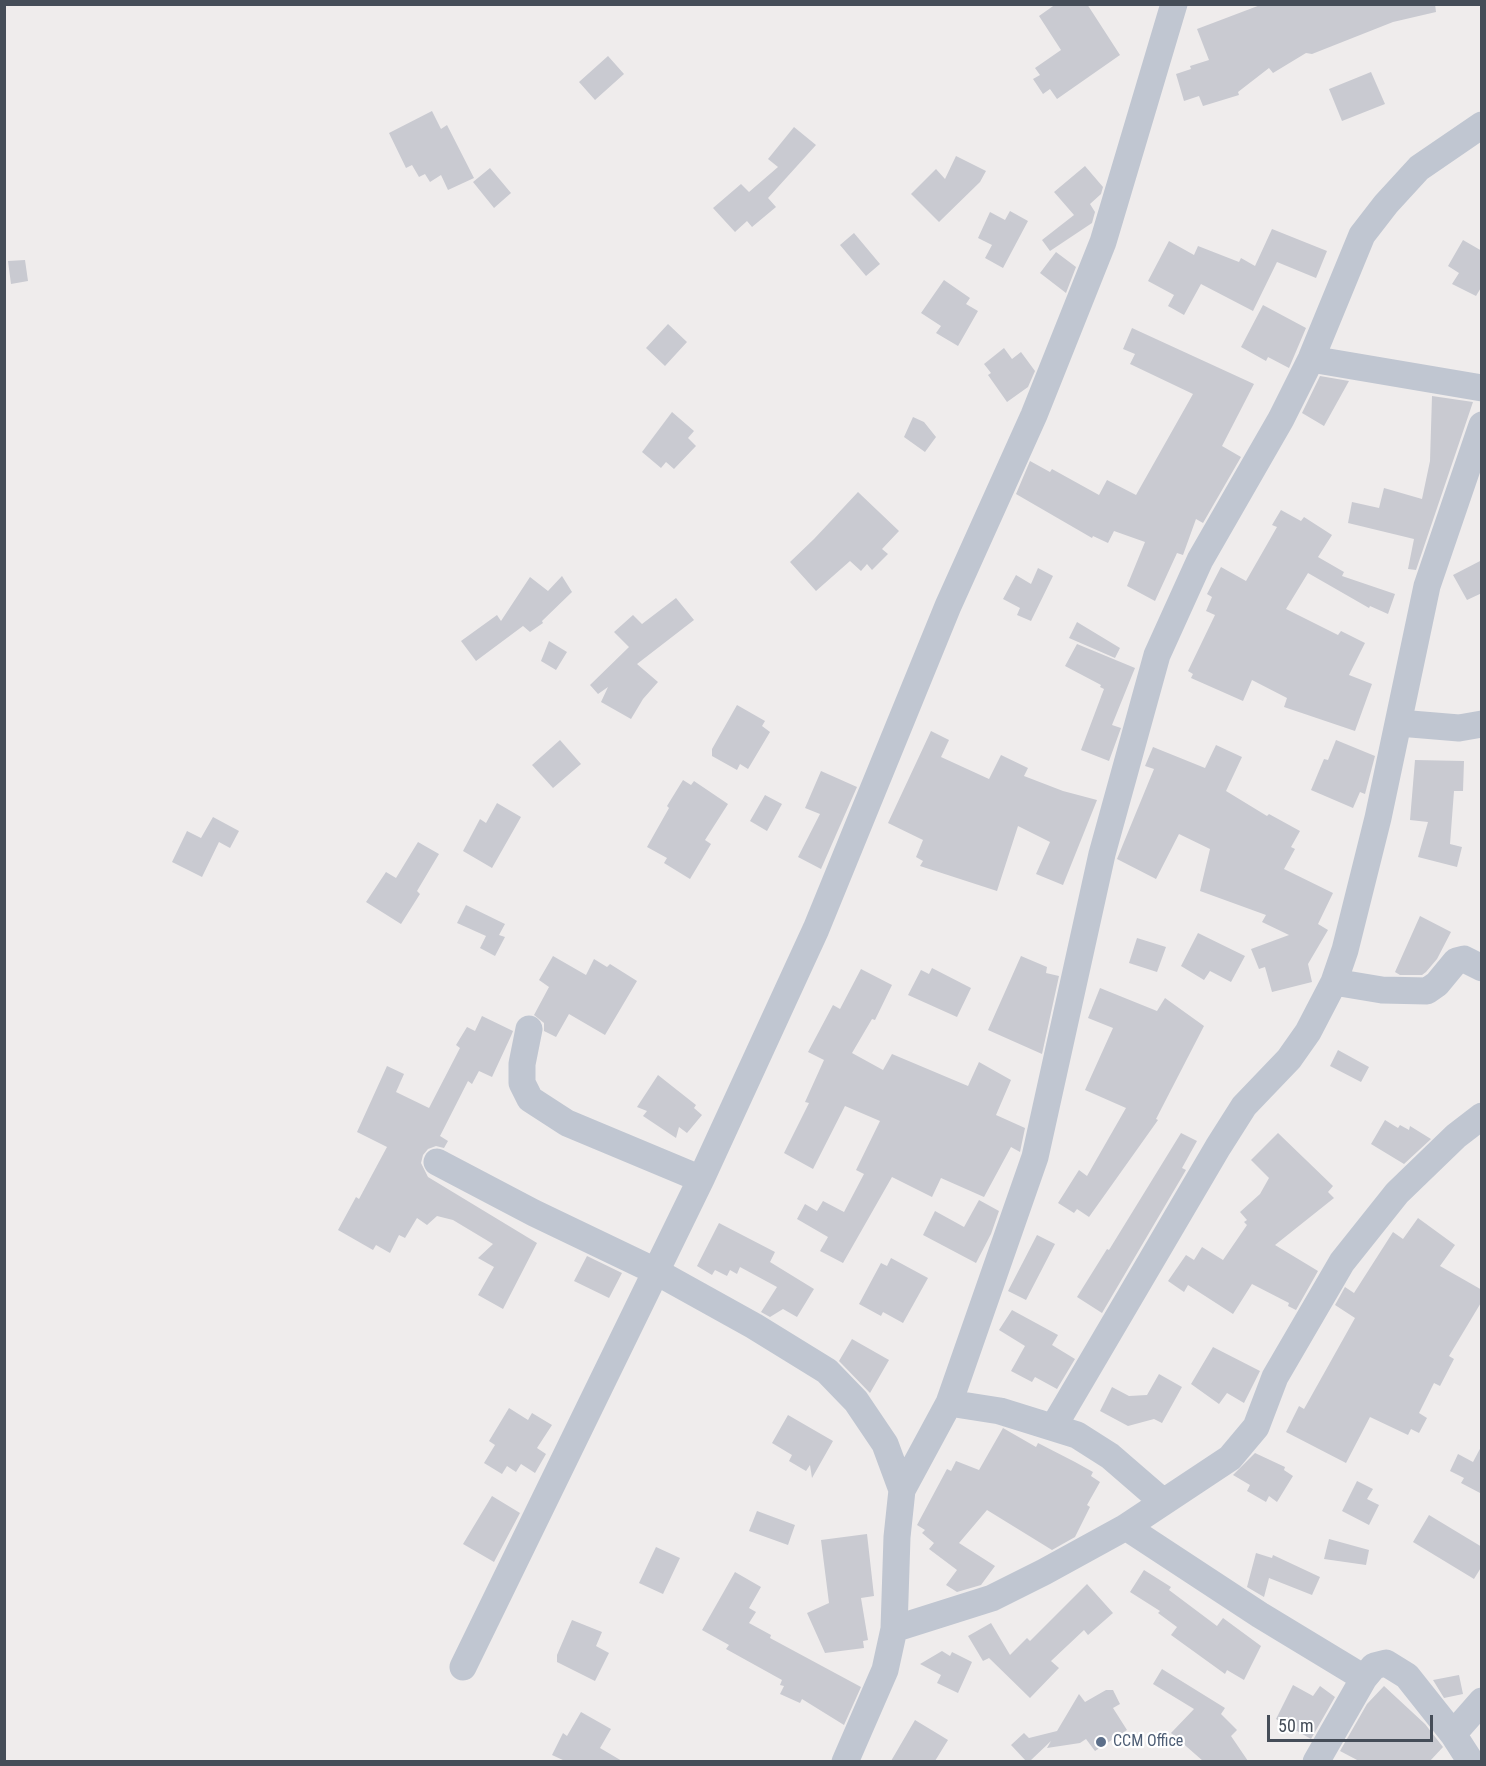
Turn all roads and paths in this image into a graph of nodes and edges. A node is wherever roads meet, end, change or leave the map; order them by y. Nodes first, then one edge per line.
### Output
1 (1174, 4) edge
2 (1482, 125) edge
3 (1311, 359) junction
4 (1482, 388) edge
5 (1482, 425) edge
6 (1399, 723) junction
7 (1482, 724) edge
8 (1482, 968) edge
9 (1334, 982) junction
10 (530, 1029) dead end
11 (1482, 1116) edge
12 (437, 1162) dead end
13 (701, 1179) junction
14 (655, 1271) junction
15 (949, 1403) junction
16 (1054, 1426) junction
17 (902, 1490) junction
18 (1162, 1502) junction
19 (1126, 1527) junction
20 (894, 1629) junction
21 (463, 1667) dead end
22 (1364, 1678) junction
23 (1482, 1701) edge
24 (1454, 1734) junction
25 (845, 1761) edge
26 (1316, 1761) edge
27 (1471, 1761) edge

1 - 13 street
2 - 3 street
3 - 4 street
3 - 15 street
5 - 6 street
6 - 7 street
6 - 9 street
8 - 9 street
9 - 16 street
10 - 13 street
11 - 18 street
12 - 14 street
13 - 14 street
14 - 17 street
14 - 21 street
15 - 16 street
15 - 17 street
16 - 18 street
17 - 20 street
18 - 19 street
19 - 20 street
19 - 22 street
20 - 25 street
22 - 24 street
22 - 26 street
23 - 24 street
24 - 27 street

